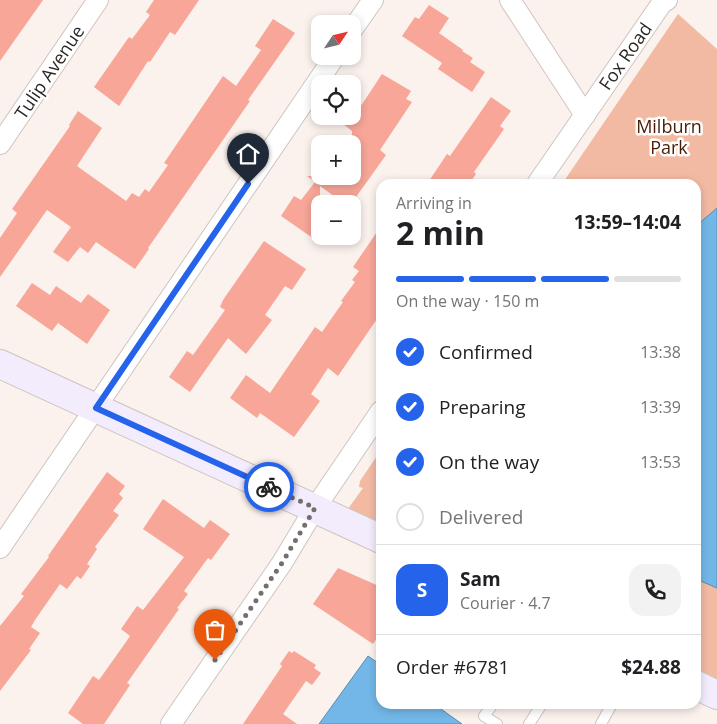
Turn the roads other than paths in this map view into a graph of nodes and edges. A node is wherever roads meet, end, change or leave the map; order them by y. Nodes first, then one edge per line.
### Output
1 (98, 0) edge
2 (373, 0) edge
3 (510, 0) edge
4 (667, 0) edge
5 (361, 17) edge
6 (328, 65) edge
7 (585, 114) junction
8 (0, 144) edge
9 (540, 179) edge
10 (0, 364) edge
11 (96, 408) junction
12 (376, 418) edge
13 (315, 508) junction
14 (376, 537) edge
15 (0, 548) edge
16 (489, 709) edge
17 (539, 709) edge
18 (609, 709) edge
19 (171, 724) edge
20 (497, 724) edge
21 (529, 724) edge
22 (601, 724) edge

1 - 8 street, Tulip Avenue
2 - 5 street
3 - 7 street
4 - 7 street, Fox Road
6 - 11 street
7 - 9 street, Fox Road
10 - 11 main road
11 - 13 main road
11 - 15 street
12 - 13 street
13 - 14 main road
13 - 19 street
16 - 20 lane
17 - 21 lane
18 - 22 lane

